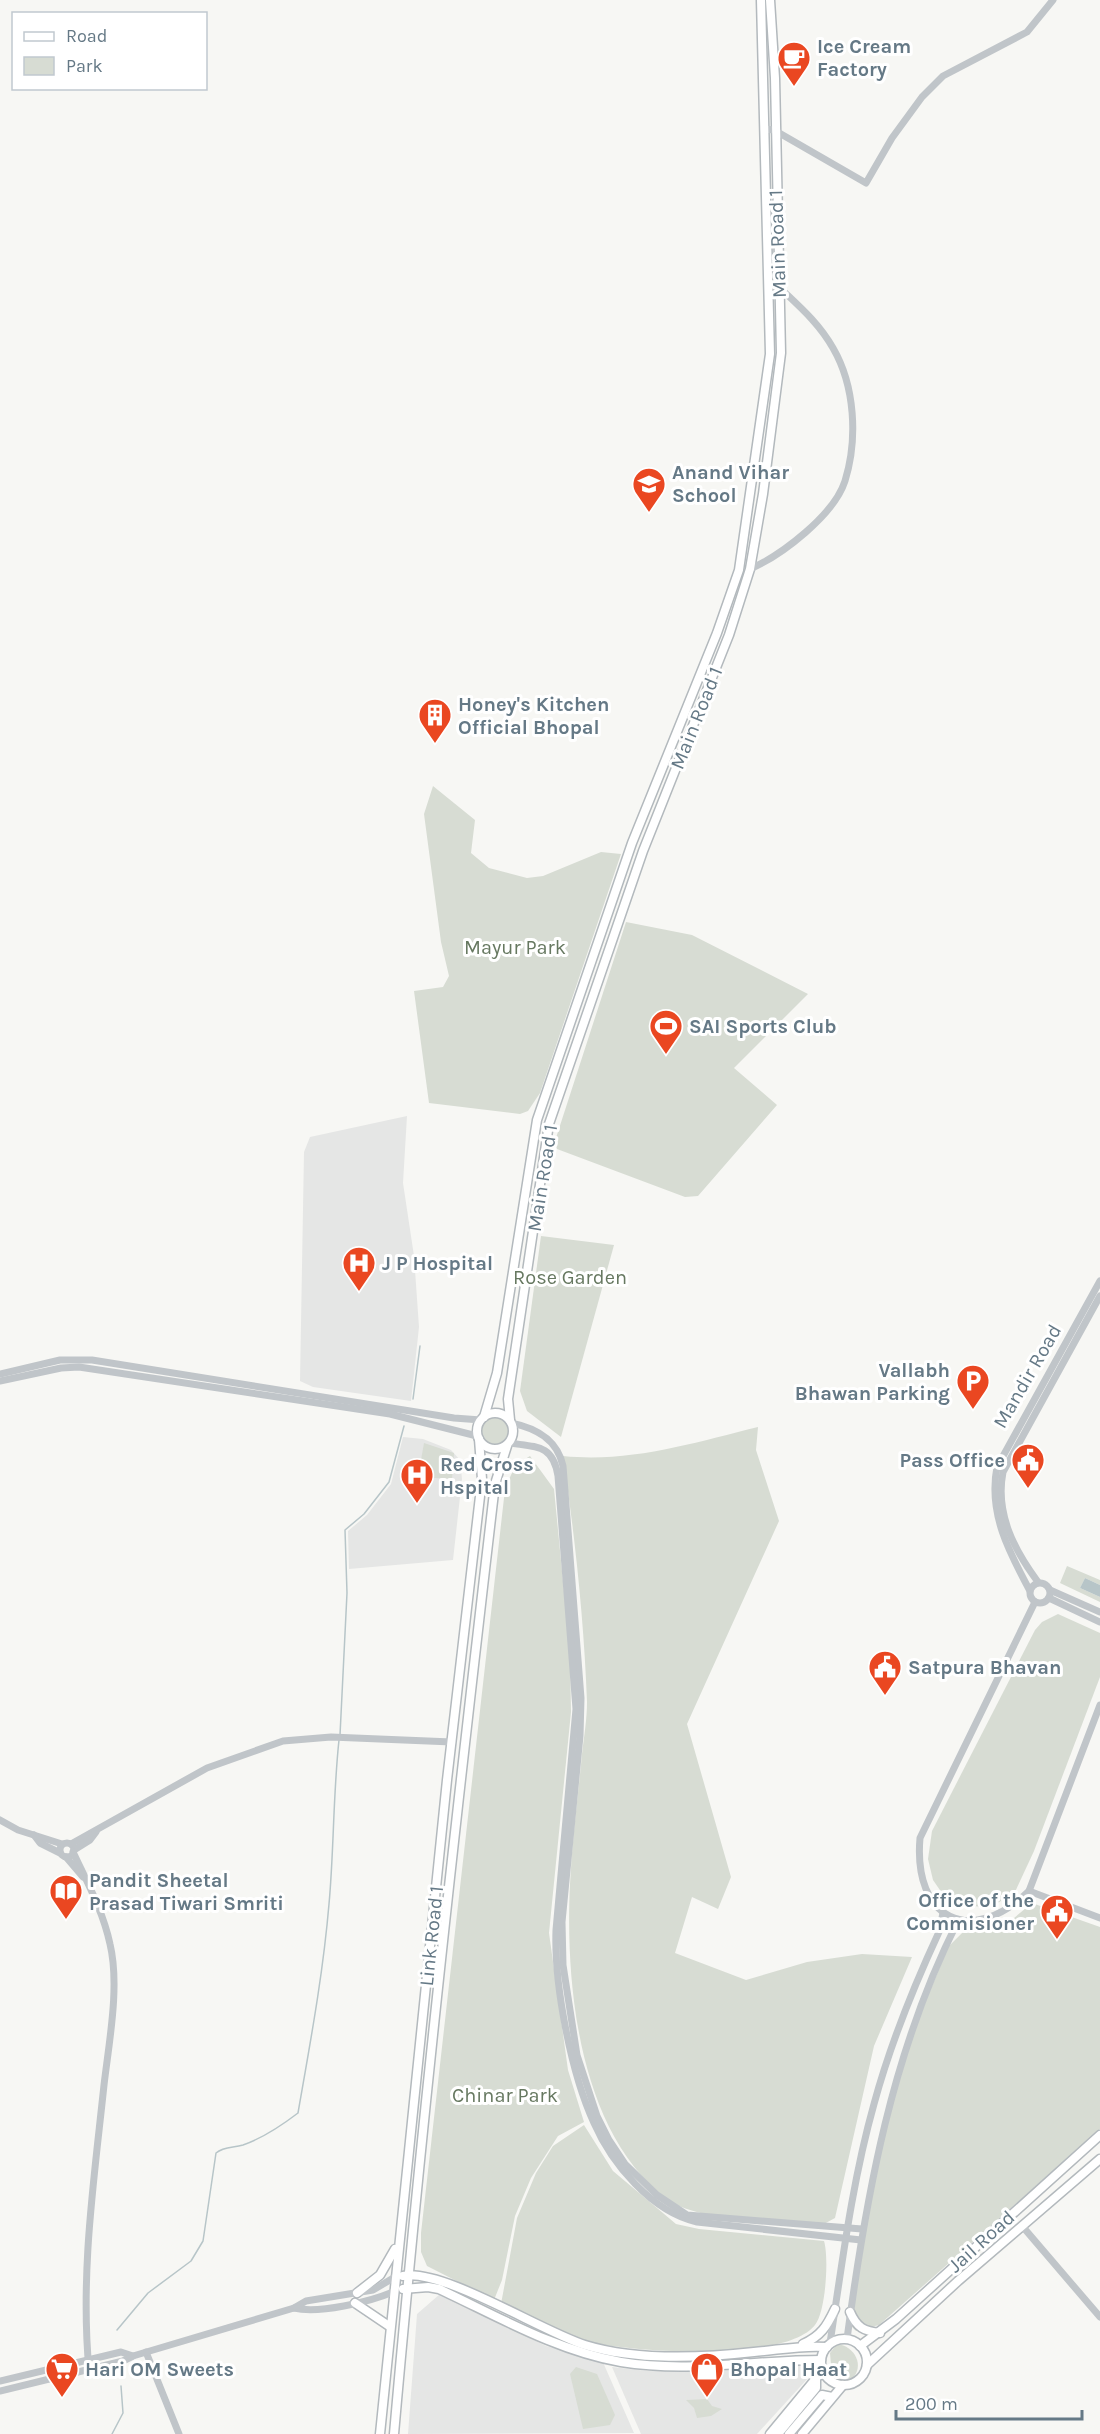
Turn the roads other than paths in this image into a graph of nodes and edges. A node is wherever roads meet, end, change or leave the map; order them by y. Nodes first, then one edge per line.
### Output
1 (761, 0) edge
2 (770, 0) edge
3 (1053, 0) edge
4 (764, 129) junction
5 (774, 130) junction
6 (779, 287) junction
7 (750, 569) junction
8 (641, 820) junction
9 (651, 828) junction
10 (1100, 1283) edge
11 (1100, 1296) edge
12 (0, 1374) edge
13 (0, 1381) edge
14 (482, 1418) junction
15 (510, 1421) junction
16 (478, 1438) junction
17 (508, 1444) junction
18 (1038, 1582) junction
19 (1030, 1591) junction
20 (1050, 1594) junction
21 (1035, 1602) junction
22 (1100, 1612) edge
23 (1100, 1622) edge
24 (1100, 1706) edge
25 (452, 1742) junction
26 (0, 1820) edge
27 (34, 1835) junction
28 (70, 1848) junction
29 (63, 1855) junction
30 (83, 1877) junction
31 (1029, 1891) junction
32 (943, 1913) junction
33 (1100, 1918) edge
34 (958, 1921) junction
35 (1100, 2135) edge
36 (1100, 2159) edge
37 (848, 2226) junction
38 (1023, 2228) junction
39 (862, 2229) junction
40 (846, 2237) junction
41 (861, 2240) junction
42 (398, 2244) junction
43 (407, 2275) junction
44 (395, 2277) junction
45 (406, 2289) junction
46 (393, 2292) junction
47 (357, 2293) junction
48 (355, 2303) junction
49 (294, 2308) junction
50 (835, 2309) junction
51 (850, 2312) junction
52 (1100, 2317) edge
53 (389, 2326) junction
54 (880, 2333) junction
55 (847, 2339) junction
56 (800, 2345) junction
57 (829, 2345) junction
58 (860, 2346) junction
59 (146, 2352) junction
60 (133, 2356) junction
61 (88, 2359) junction
62 (821, 2360) junction
63 (867, 2366) junction
64 (89, 2370) junction
65 (823, 2370) junction
66 (816, 2378) junction
67 (0, 2381) edge
68 (843, 2385) junction
69 (0, 2391) edge
70 (819, 2392) junction
71 (832, 2397) junction
72 (179, 2434) edge
73 (380, 2434) edge
74 (394, 2434) edge
75 (770, 2434) edge
76 (778, 2434) edge
77 (789, 2434) edge
78 (802, 2434) edge

1 - 4 main road, Main Road 1
2 - 5 main road, Main Road 1
3 - 5 street
4 - 5 street
4 - 8 main road, Main Road 1
5 - 6 main road, Main Road 1
6 - 7 main road, Main Road 1
6 - 7 street
7 - 9 main road, Main Road 1
8 - 9 main road
8 - 14 main road, Main Road 1
9 - 15 main road, Main Road 1
10 - 19 street, Mandir Road
11 - 18 street, Mandir Road
12 - 14 street
13 - 16 street
14 - 15 main road
14 - 16 main road, Link Road 1
15 - 17 main road, Link Road 1
15 - 37 street
16 - 17 main road
16 - 25 main road, Link Road 1
17 - 40 street
17 - 43 main road, Link Road 1
18 - 19 street
18 - 20 street
19 - 21 street
20 - 21 street
20 - 22 street
20 - 23 street
21 - 32 street
24 - 31 street
25 - 28 street
25 - 42 main road, Link Road 1
26 - 27 street
27 - 28 street
27 - 29 street
28 - 29 street
28 - 29 street
28 - 30 street
29 - 30 street
30 - 61 street
31 - 33 street
31 - 34 street
32 - 34 street
32 - 37 street
34 - 39 street
35 - 54 main road, Jail Road
36 - 38 main road, Jail Road
37 - 39 street
37 - 40 street
38 - 52 street
38 - 63 main road, Jail Road
39 - 41 street
40 - 41 street
40 - 50 street
41 - 51 street
42 - 44 main road, Link Road 1
42 - 47 main road
43 - 44 main road
43 - 45 main road, Link Road 1
43 - 56 main road
44 - 46 main road, Link Road 1
44 - 47 street
45 - 46 main road
45 - 62 main road
45 - 74 main road, Link Road 1
46 - 48 street
46 - 53 main road, Link Road 1
47 - 49 street
48 - 49 street
48 - 53 main road
49 - 59 street
50 - 56 main road
50 - 57 street
51 - 54 main road
51 - 55 street
53 - 73 main road, Link Road 1
54 - 58 main road, Jail Road
55 - 57 main road
55 - 58 main road
56 - 57 main road
57 - 62 main road
58 - 63 main road
59 - 60 street
59 - 72 street
60 - 61 street
60 - 64 street
61 - 64 street
61 - 67 street
62 - 65 main road
63 - 68 main road
64 - 69 street
65 - 66 main road
65 - 68 main road
66 - 70 main road
66 - 75 main road
68 - 71 main road
70 - 71 main road
70 - 76 main road
70 - 77 main road
71 - 78 main road

